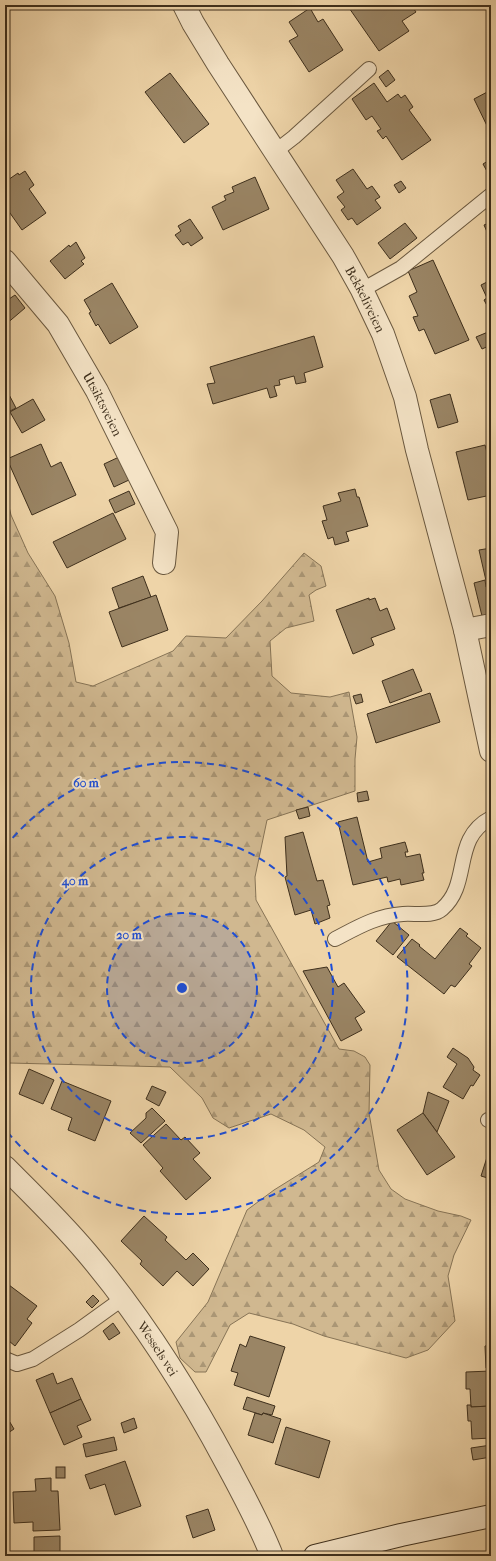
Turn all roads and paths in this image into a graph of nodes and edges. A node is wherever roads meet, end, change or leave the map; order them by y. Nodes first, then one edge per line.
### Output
1 (184, 5) edge
2 (369, 69) dead end
3 (276, 151) junction
4 (491, 195) edge
5 (5, 261) edge
6 (362, 290) junction
7 (164, 563) dead end
8 (491, 625) edge
9 (465, 630) junction
10 (491, 751) edge
11 (491, 818) edge
12 (335, 939) dead end
13 (5, 1167) edge
14 (122, 1299) junction
15 (5, 1359) edge
16 (491, 1516) edge
17 (272, 1556) edge
18 (315, 1556) edge

1 - 3 street, Bekkeliveien
2 - 3 lane
3 - 6 street, Bekkeliveien
4 - 6 lane
5 - 7 street, Utsiktsveien
6 - 9 street, Bekkeliveien
8 - 9 street
9 - 10 street, Bekkeliveien
11 - 12 lane
13 - 14 street, Wessels vei
14 - 15 lane
14 - 17 street, Wessels vei
16 - 18 street

